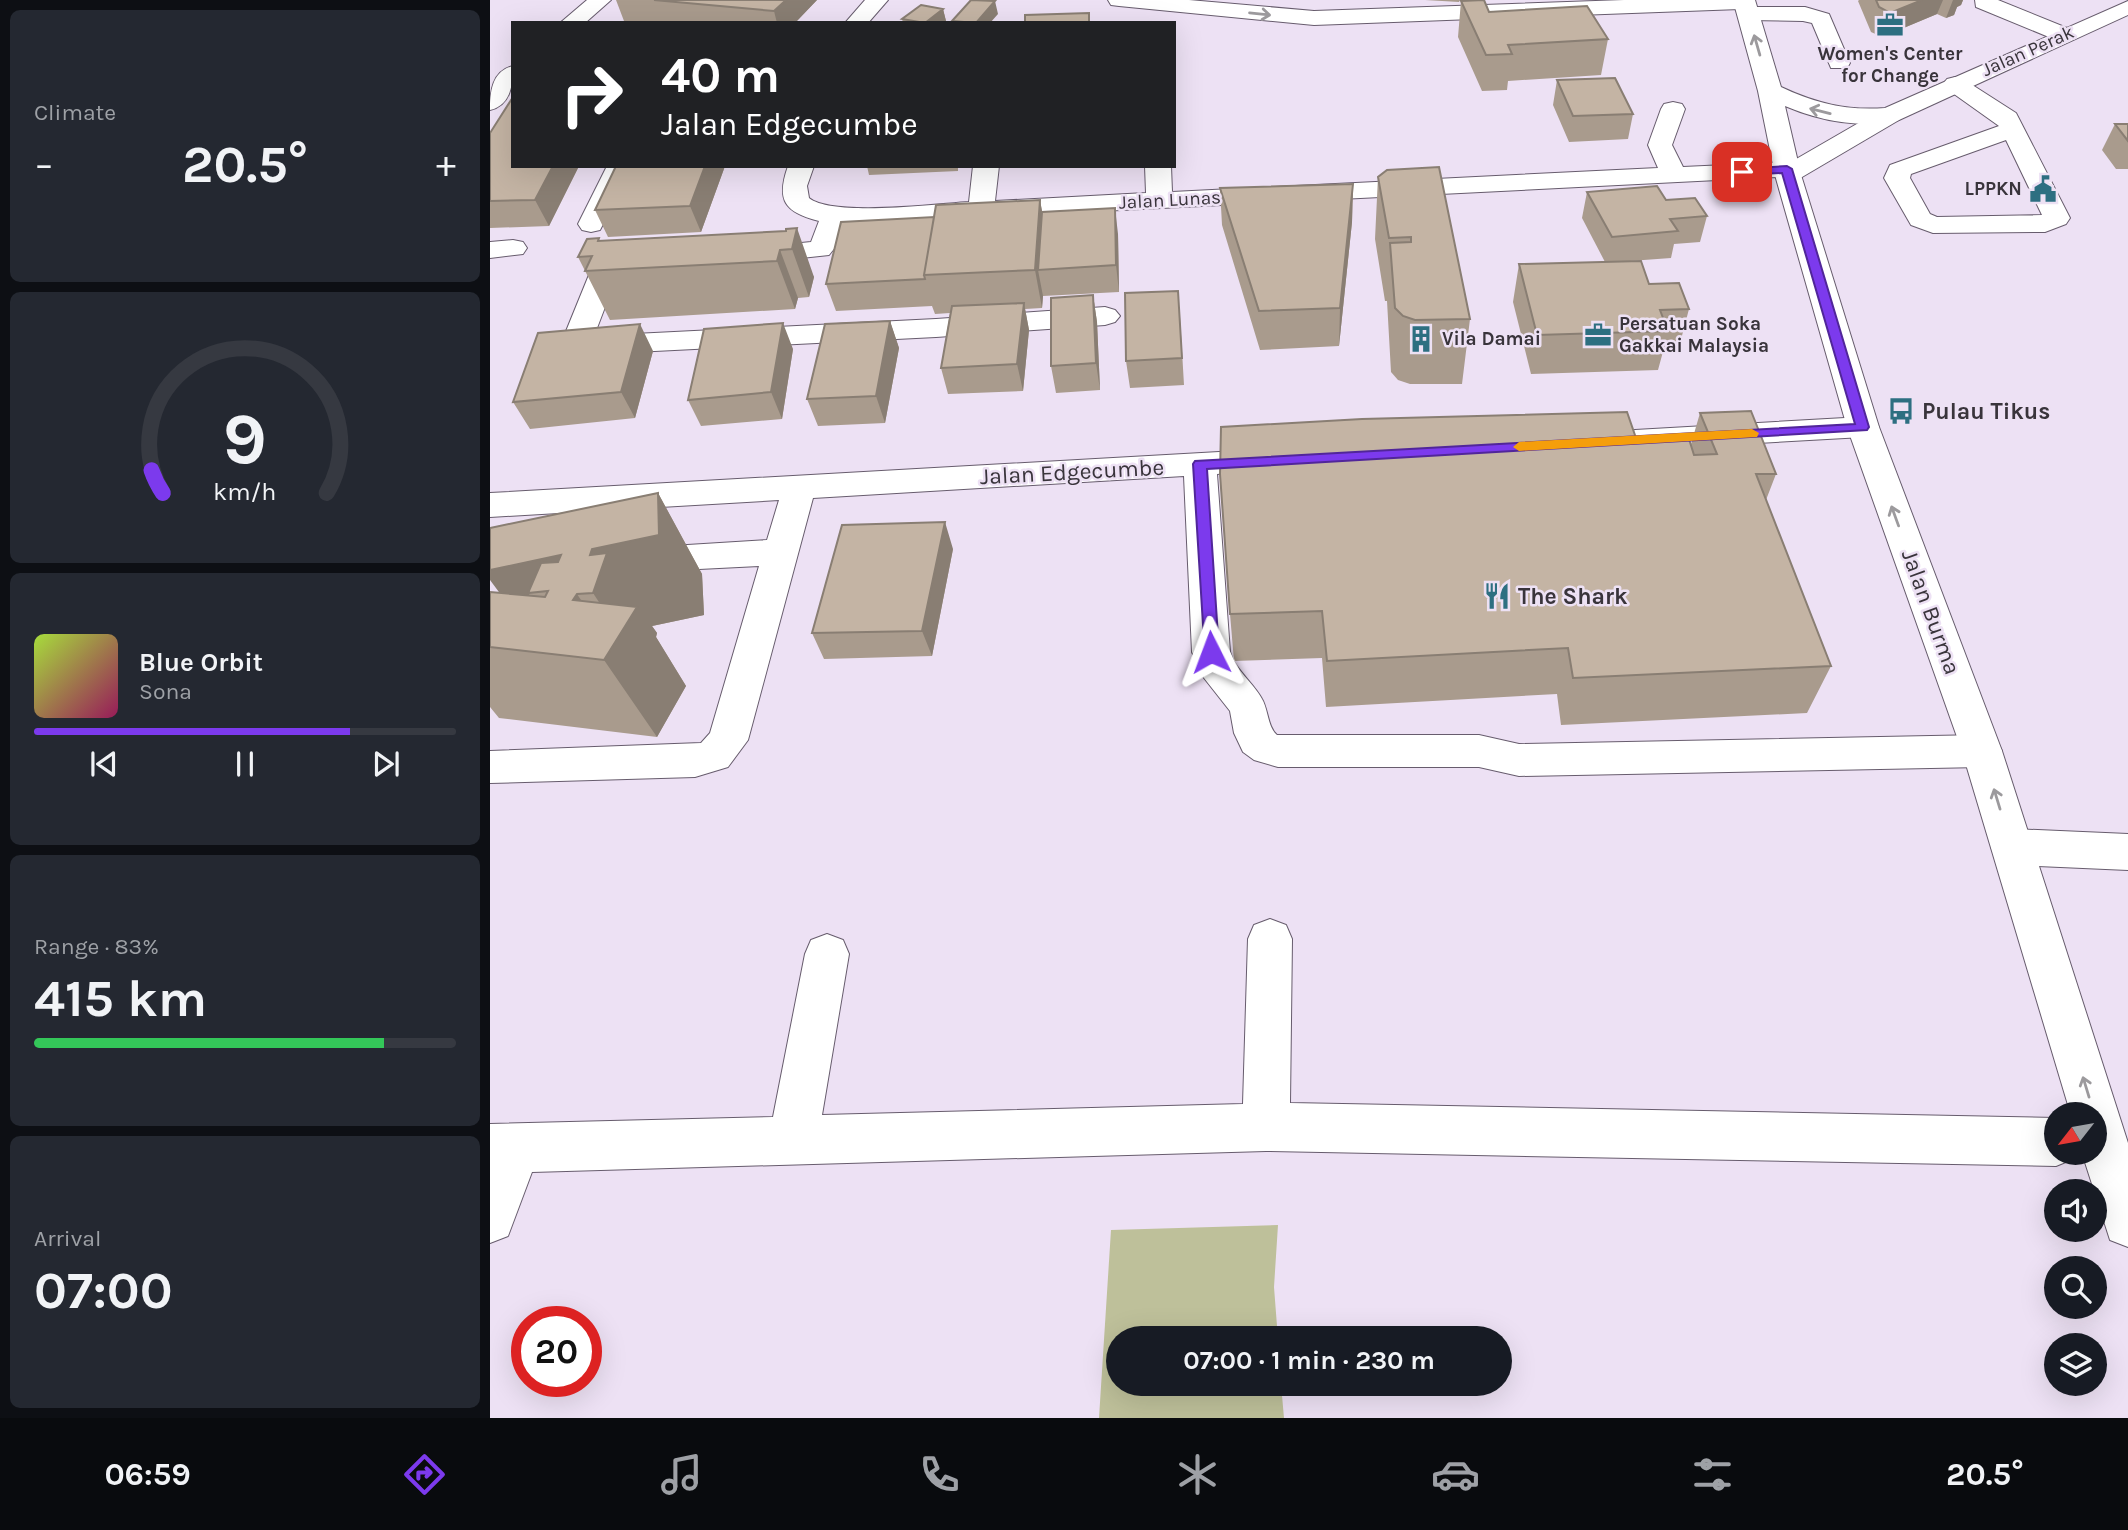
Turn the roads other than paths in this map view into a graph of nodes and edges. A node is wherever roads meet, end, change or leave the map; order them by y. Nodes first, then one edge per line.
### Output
1 (600, 0) edge
2 (877, 0) edge
3 (1119, 0) edge
4 (1984, 2) edge
5 (1596, 4) edge
6 (1745, 5) edge
7 (1492, 6) edge
8 (1399, 7) edge
9 (2128, 7) edge
10 (1319, 9) edge
11 (574, 21) edge
12 (858, 21) edge
13 (2064, 35) junction
14 (490, 61) edge
15 (511, 61) edge
16 (1839, 63) dead end
17 (511, 76) edge
18 (1955, 84) junction
19 (1770, 91) junction
20 (490, 103) edge
21 (1673, 109) dead end
22 (1890, 115) junction
23 (2013, 130) junction
24 (619, 168) edge
25 (800, 168) edge
26 (986, 168) edge
27 (1158, 168) edge
28 (1787, 172) junction
29 (1674, 175) junction
30 (1159, 201) junction
31 (981, 209) junction
32 (834, 215) junction
33 (591, 224) dead end
34 (730, 257) edge
35 (662, 261) edge
36 (1105, 316) dead end
37 (1863, 427) junction
38 (1600, 442) edge
39 (1310, 458) edge
40 (1200, 464) junction
41 (799, 487) junction
42 (490, 505) edge
43 (781, 552) junction
44 (603, 562) edge
45 (1982, 751) junction
46 (490, 767) edge
47 (2012, 847) junction
48 (2128, 852) edge
49 (1270, 939) dead end
50 (827, 954) dead end
51 (2087, 1102) edge
52 (1266, 1127) junction
53 (793, 1139) junction
54 (2044, 1142) edge
55 (503, 1148) edge
56 (2107, 1165) edge
57 (490, 1218) edge
58 (2128, 1222) edge

1 - 11 street
2 - 12 street
3 -> 10 street
4 - 13 street
5 - 6 street
5 - 7 street
6 - 16 street
19 -> 6 street, Jalan Burma
7 - 8 street
8 - 10 street
9 - 13 street, Jalan Perak
13 - 18 street, Jalan Perak
14 - 15 street
17 - 20 street
18 - 22 street, Jalan Perak
18 - 23 street
22 -> 19 street, Jalan Perak
19 - 28 street, Jalan Burma
21 - 29 street
22 - 28 street
23 - 23 street
24 - 33 street
25 - 32 street, Jalan Lunas
26 - 31 street
27 - 30 street
28 - 29 street, Jalan Lunas
28 - 37 street, Jalan Burma
29 - 30 street, Jalan Lunas
30 - 31 street, Jalan Lunas
31 - 32 street, Jalan Lunas
32 - 34 street
35 - 36 street
37 - 38 street
45 -> 37 street, Jalan Burma
39 - 40 street, Jalan Edgecumbe
40 - 41 street, Jalan Edgecumbe
40 - 45 street
41 - 42 street, Jalan Edgecumbe
41 - 43 street
43 - 44 street
43 - 46 street
47 -> 45 street, Jalan Burma
47 - 48 street
51 -> 47 street, Jalan Burma
49 - 52 street
50 - 53 street
52 - 53 street
52 - 54 street
53 - 55 street
55 - 57 street
56 - 58 street, Jalan Burma

